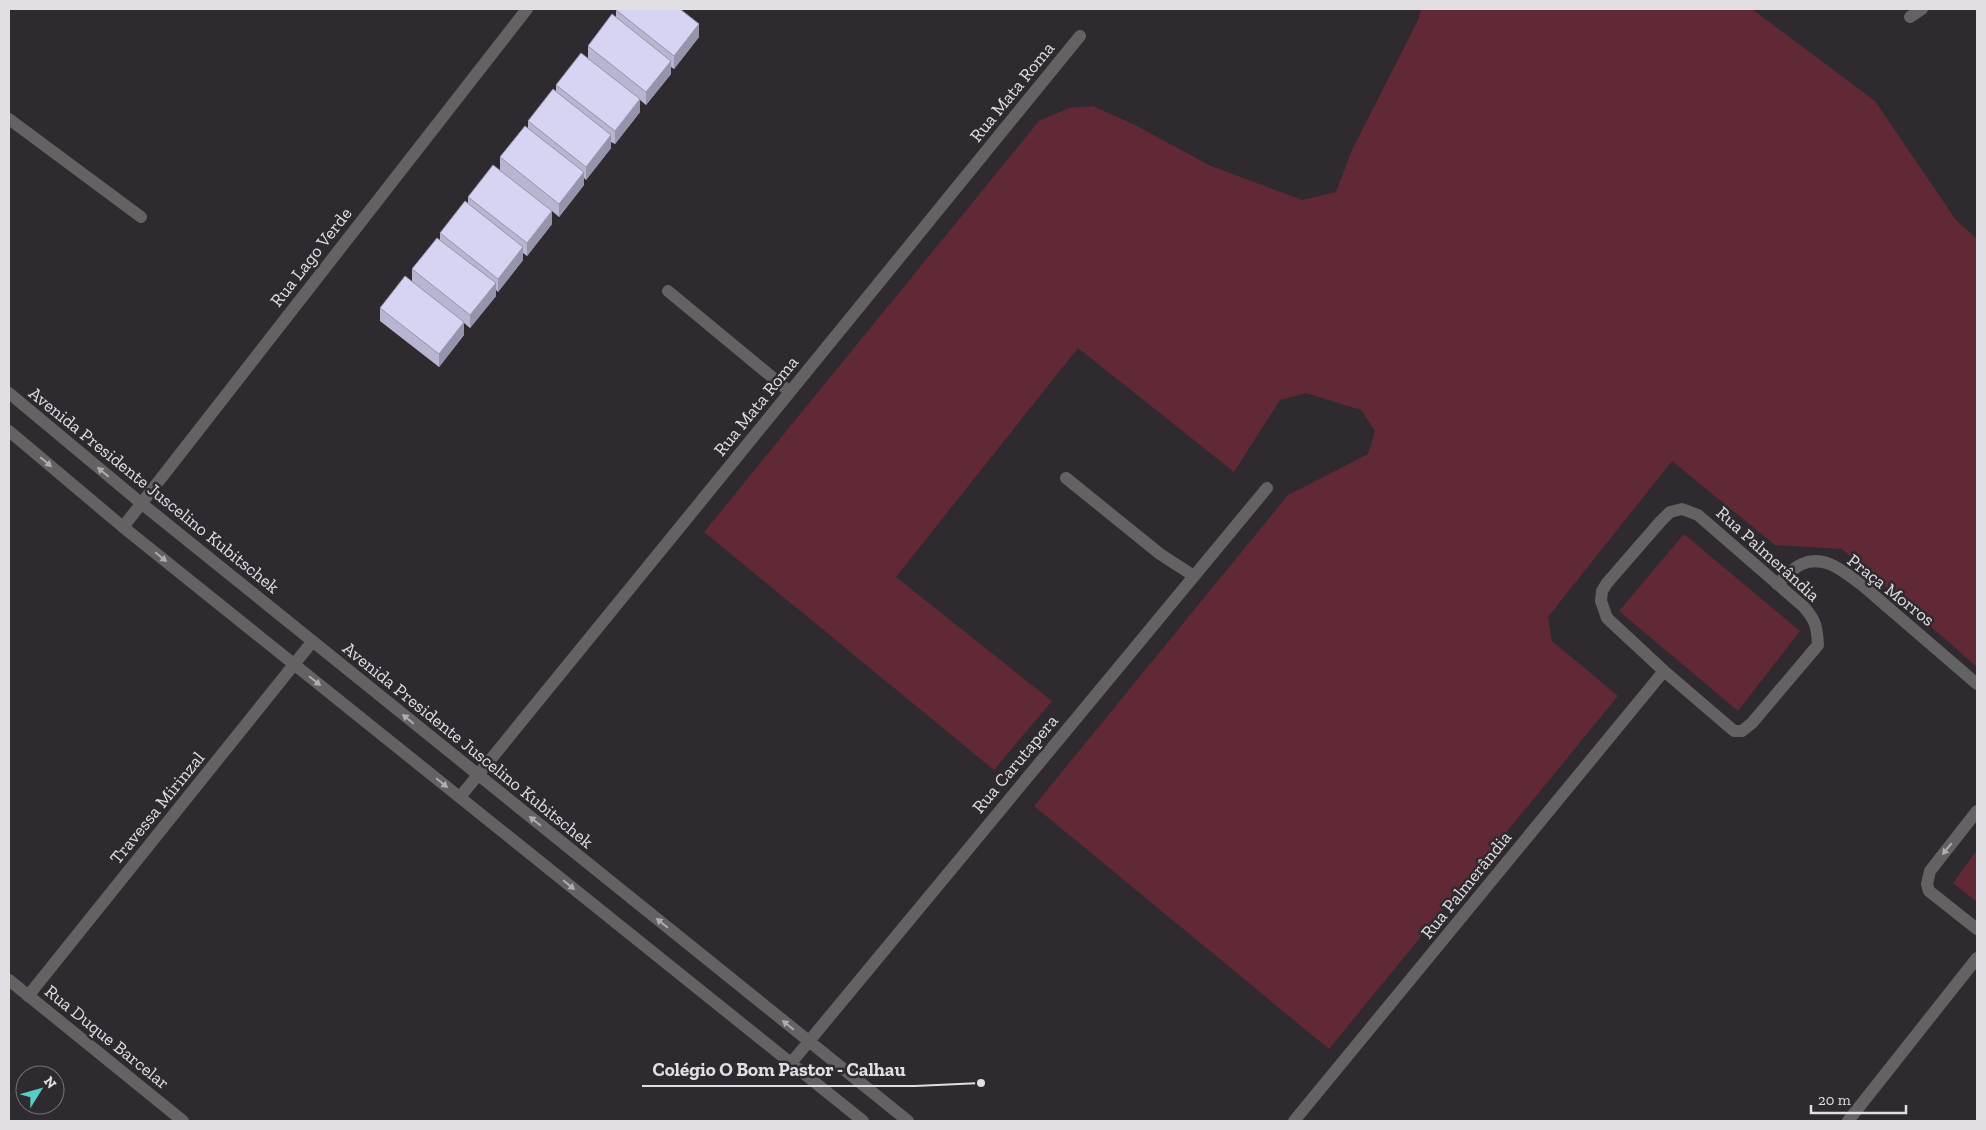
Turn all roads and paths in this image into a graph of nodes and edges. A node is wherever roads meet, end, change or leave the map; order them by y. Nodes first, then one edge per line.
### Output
1 (527, 9) edge
2 (1922, 9) edge
3 (1910, 17) dead end
4 (1080, 36) dead end
5 (9, 119) edge
6 (141, 217) dead end
7 (668, 291) dead end
8 (790, 392) junction
9 (9, 393) edge
10 (9, 431) edge
11 (1066, 478) dead end
12 (1267, 488) dead end
13 (141, 503) junction
14 (123, 527) junction
15 (1194, 576) junction
16 (1777, 584) junction
17 (312, 642) junction
18 (295, 665) junction
19 (1664, 671) junction
20 (1977, 684) edge
21 (478, 775) junction
22 (460, 797) junction
23 (1977, 811) edge
24 (1977, 929) edge
25 (1977, 958) edge
26 (9, 980) edge
27 (28, 996) junction
28 (808, 1041) junction
29 (791, 1064) junction
30 (183, 1121) edge
31 (863, 1121) edge
32 (908, 1121) edge
33 (1294, 1121) edge
34 (1848, 1121) edge

1 - 13 street, Rua Lago Verde
2 - 3 street
4 - 8 street, Rua Mata Roma
5 - 6 street
7 - 8 street
8 - 21 street, Rua Mata Roma
13 -> 9 street, Avenida Presidente Juscelino Kubitschek
10 -> 14 street
11 - 15 street
12 - 15 street, Rua Carutapera
13 - 14 street, Rua Lago Verde
13 - 17 street, Avenida Presidente Juscelino Kubitschek
14 -> 18 street
15 - 28 street, Rua Carutapera
16 - 19 street, Rua Palmerândia
16 - 19 street, Rua Palmerândia
16 - 20 street, Praça Morros
17 - 18 street, Travessa Mirinzal
21 -> 17 street, Avenida Presidente Juscelino Kubitschek
18 -> 22 street
18 - 27 street, Travessa Mirinzal
19 - 33 street, Rua Palmerândia
21 - 22 street, Rua Mata Roma
28 -> 21 street, Avenida Presidente Juscelino Kubitschek
22 -> 29 street
23 -> 24 street
25 - 34 street
26 - 27 street, Rua Duque Barcelar
27 - 30 street, Rua Duque Barcelar
28 - 29 street, Rua Carutapera
28 - 32 street, Avenida Presidente Juscelino Kubitschek
29 - 31 street

